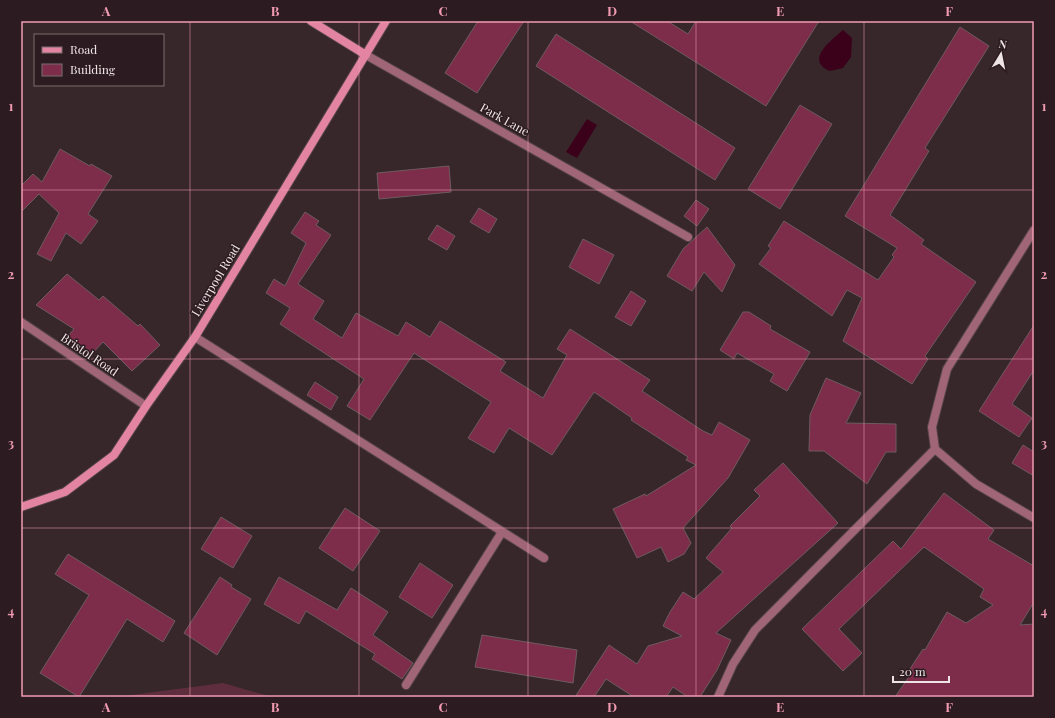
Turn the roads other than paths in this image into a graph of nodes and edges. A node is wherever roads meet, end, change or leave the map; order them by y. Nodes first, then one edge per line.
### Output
1 (311, 21) edge
2 (386, 21) edge
3 (366, 55) junction
4 (1034, 230) edge
5 (688, 237) dead end
6 (21, 322) edge
7 (195, 337) junction
8 (146, 406) junction
9 (935, 449) junction
10 (21, 507) edge
11 (1034, 518) edge
12 (502, 532) junction
13 (544, 558) dead end
14 (406, 685) dead end
15 (718, 697) edge

1 - 3 main road, Park Lane
2 - 3 main road, Liverpool Road
3 - 5 street, Park Lane
3 - 7 main road, Liverpool Road
4 - 9 street
6 - 8 street, Bristol Road
7 - 8 main road, Liverpool Road
7 - 12 street
8 - 10 main road, Liverpool Road
9 - 11 street
9 - 15 street
12 - 13 street
12 - 14 street

